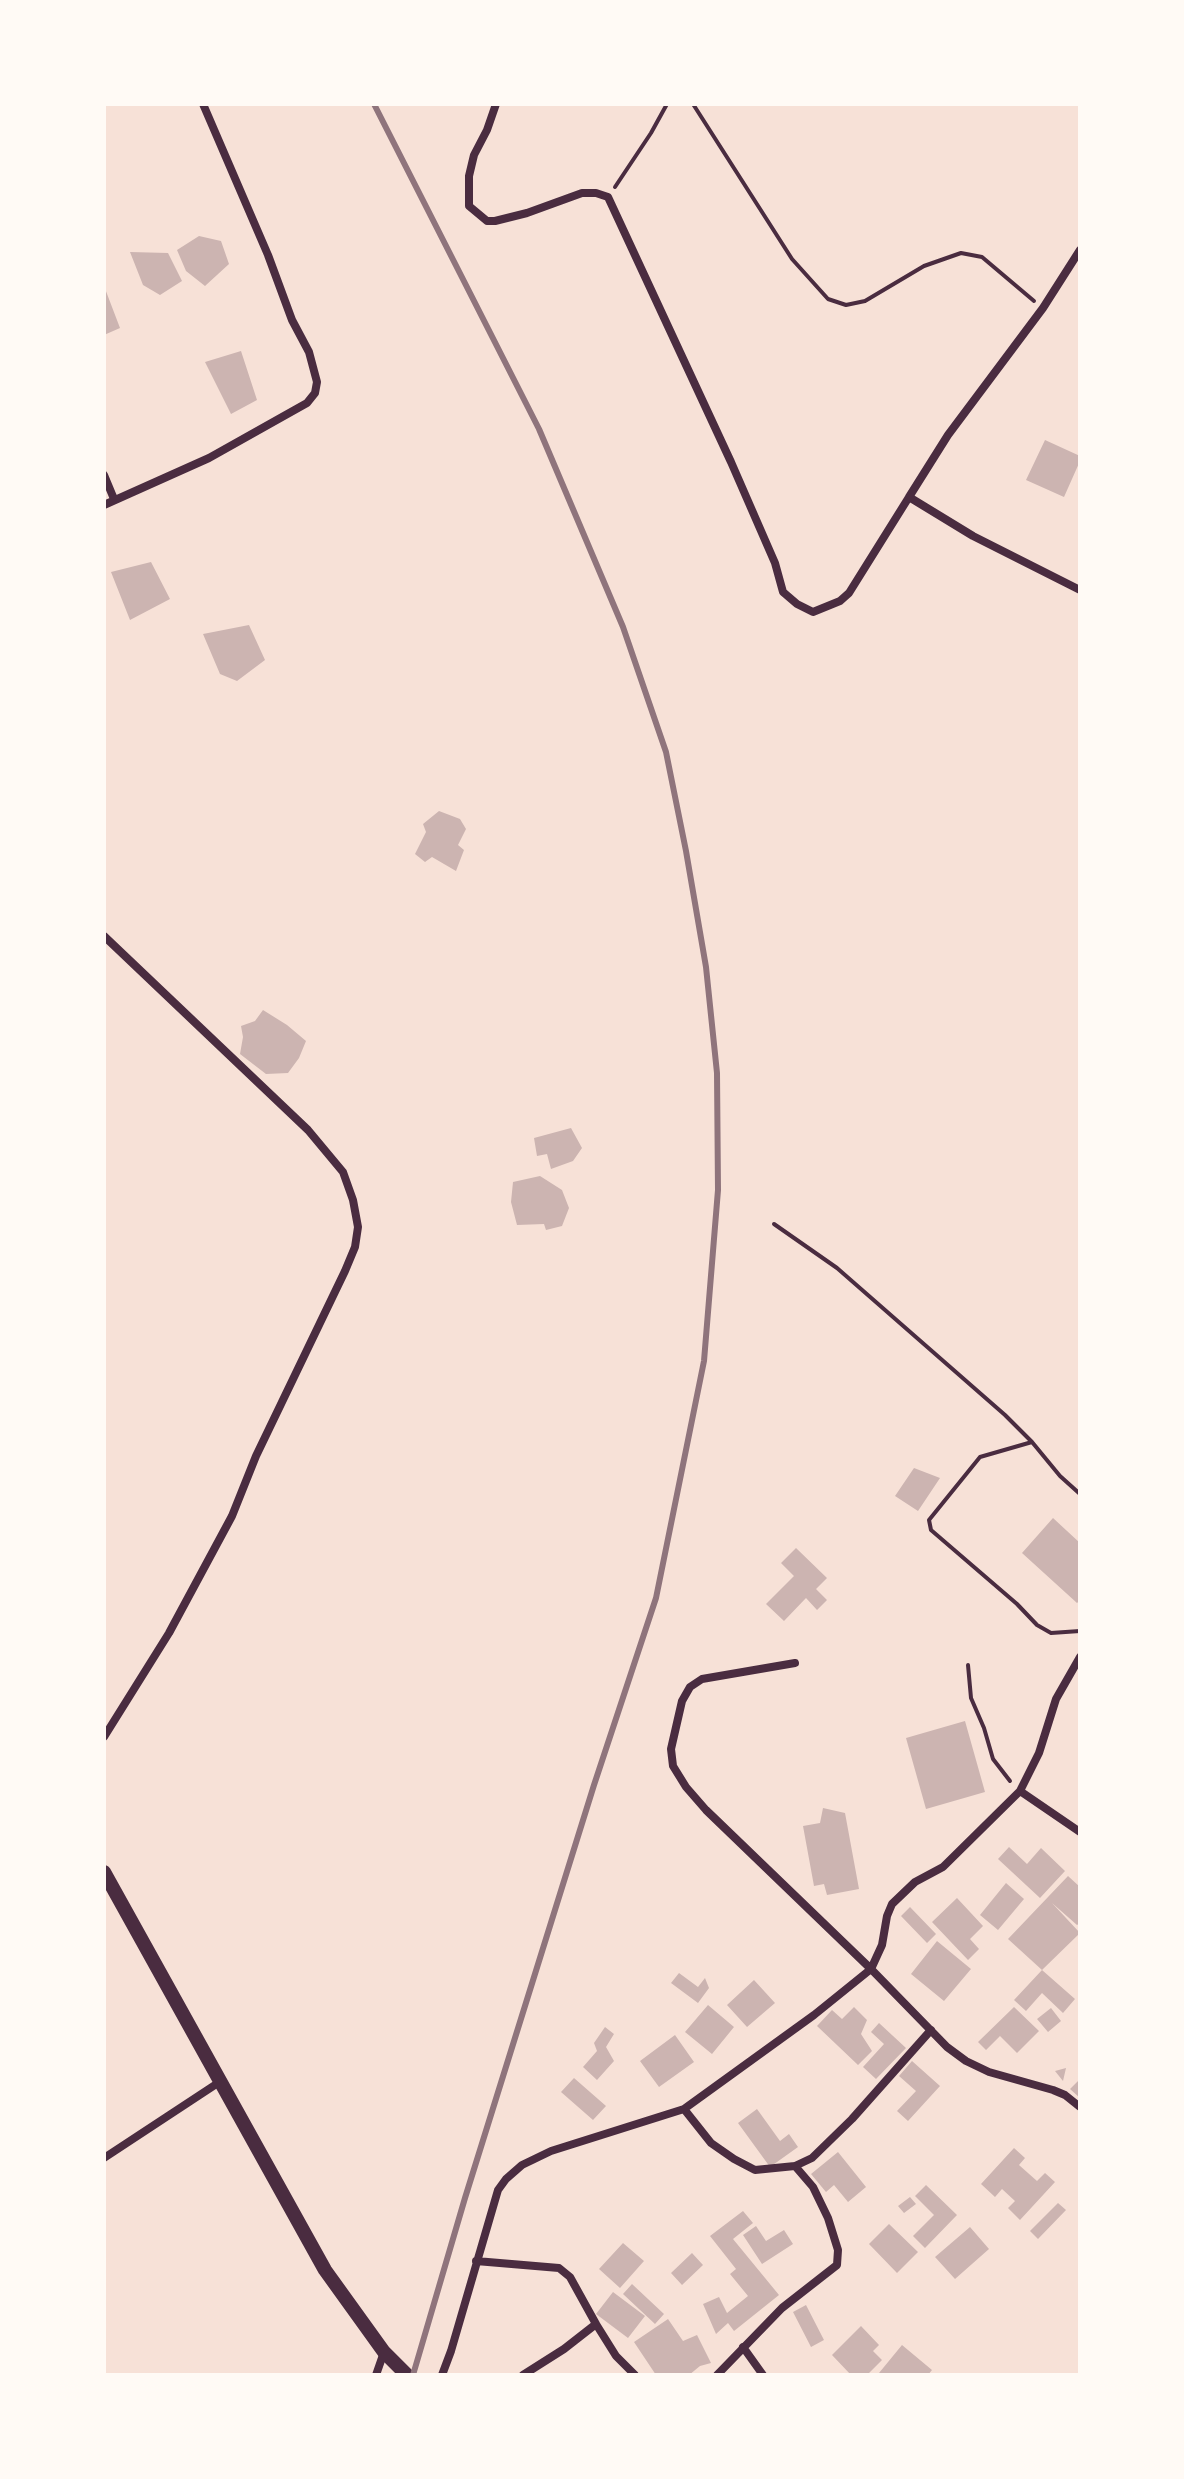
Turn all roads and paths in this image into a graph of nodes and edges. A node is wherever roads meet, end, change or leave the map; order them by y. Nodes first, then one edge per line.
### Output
1 (203, 104) edge
2 (496, 104) edge
3 (667, 104) edge
4 (693, 104) edge
5 (608, 197) junction
6 (1080, 250) edge
7 (1043, 308) junction
8 (104, 475) edge
9 (909, 497) junction
10 (114, 499) junction
11 (104, 505) edge
12 (1080, 590) edge
13 (104, 936) edge
14 (774, 1224) dead end
15 (1032, 1442) junction
16 (1080, 1494) edge
17 (1080, 1631) edge
18 (1080, 1657) edge
19 (795, 1663) dead end
20 (968, 1665) dead end
21 (104, 1737) edge
22 (1020, 1791) junction
23 (1080, 1832) edge
24 (104, 1872) edge
25 (871, 1969) junction
26 (931, 2030) junction
27 (221, 2081) junction
28 (1080, 2107) edge
29 (684, 2109) junction
30 (104, 2158) edge
31 (795, 2166) junction
32 (476, 2261) junction
33 (596, 2324) junction
34 (743, 2347) junction
35 (384, 2352) junction
36 (376, 2375) edge
37 (407, 2375) edge
38 (443, 2375) edge
39 (523, 2375) edge
40 (635, 2375) edge
41 (717, 2375) edge
42 (763, 2375) edge

1 - 10 street
2 - 5 street
3 - 5 path
4 - 7 path
5 - 9 street
6 - 7 street
7 - 9 street
8 - 10 street
9 - 12 street
10 - 11 street
13 - 21 street
14 - 15 path
15 - 16 path
15 - 17 path
18 - 22 street
19 - 25 street
20 - 22 path
22 - 23 street
22 - 25 street
24 - 27 street
25 - 26 street
25 - 29 street
26 - 28 street
26 - 31 street
27 - 30 street
27 - 35 street
29 - 31 street
29 - 32 street
31 - 34 street
32 - 33 street
32 - 38 street
33 - 39 street
33 - 40 street
34 - 41 street
34 - 42 street
35 - 36 street
35 - 37 street

